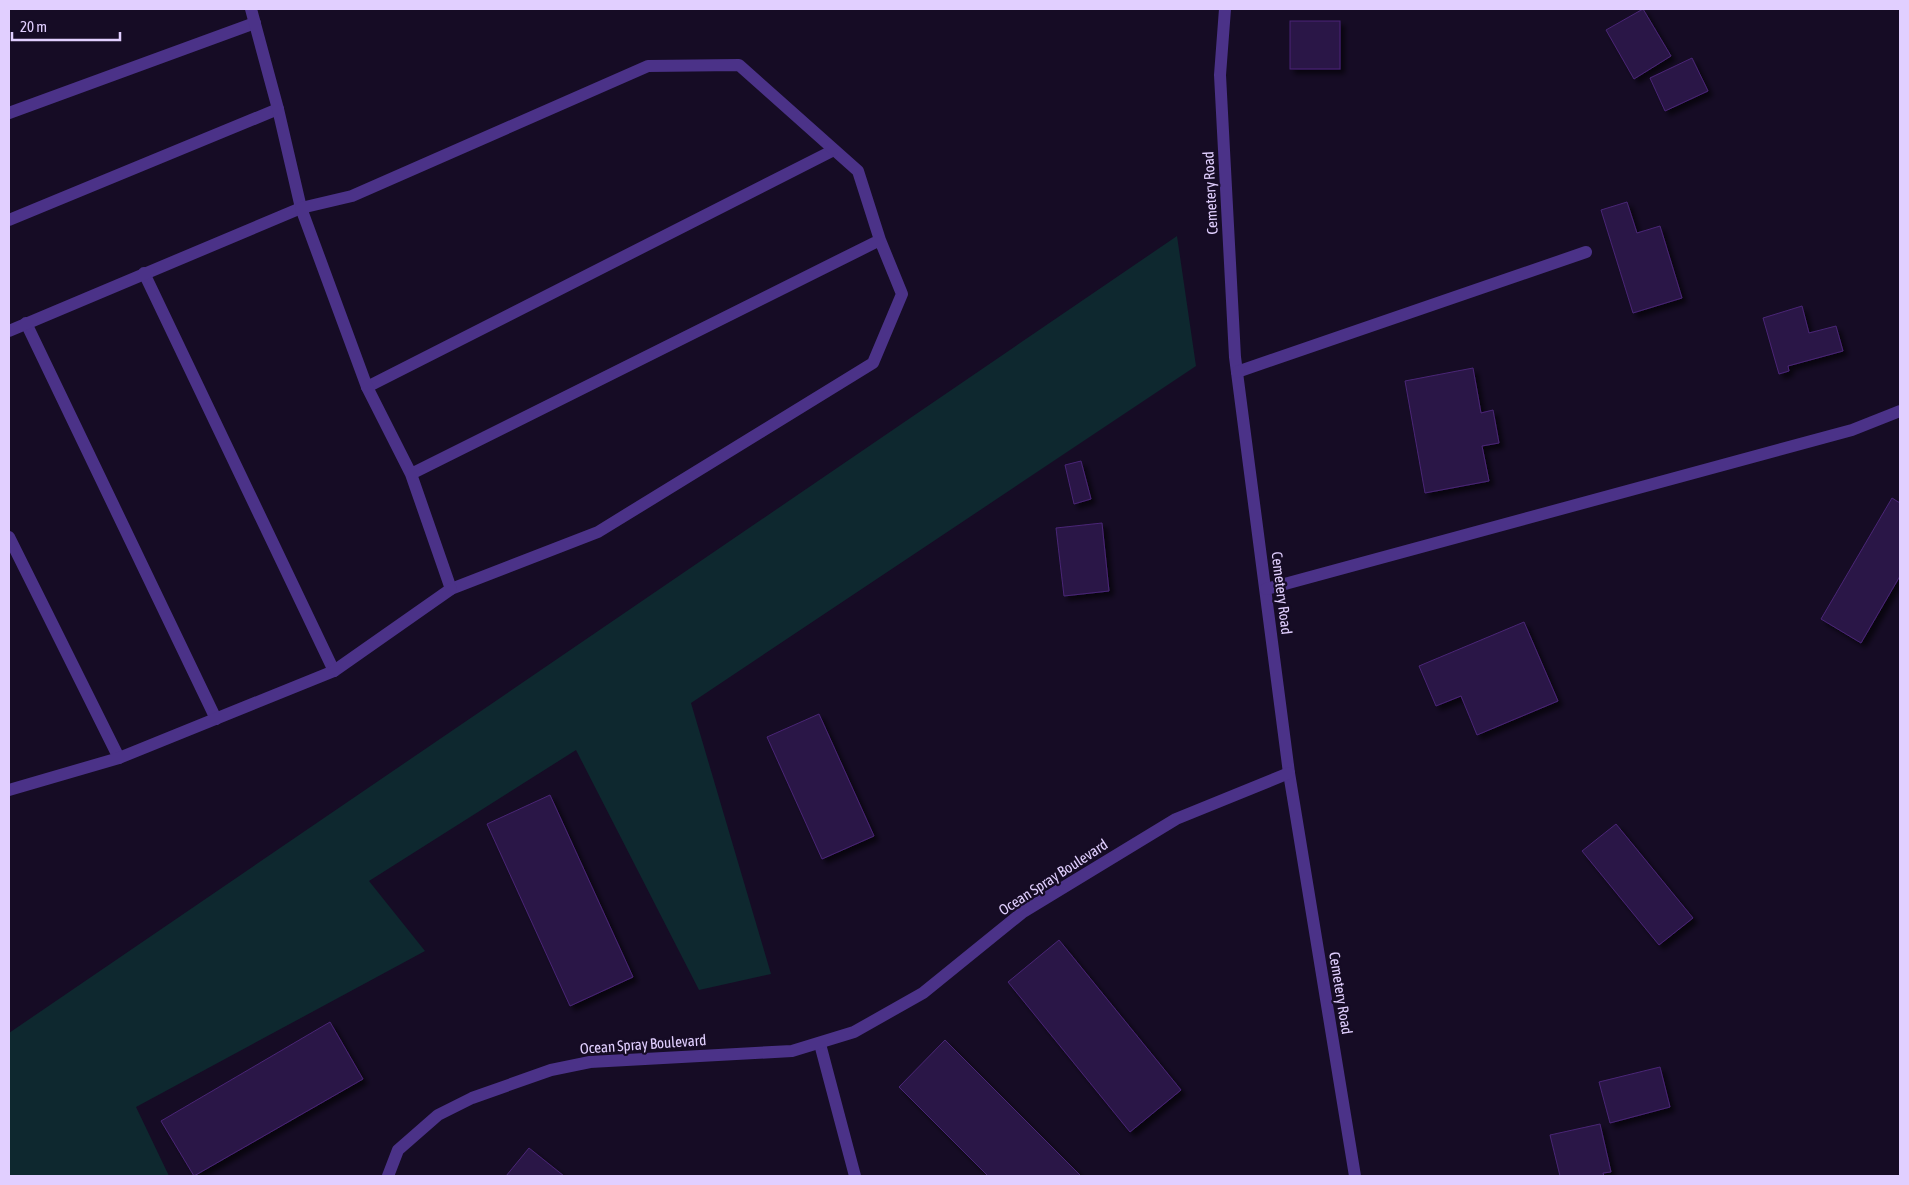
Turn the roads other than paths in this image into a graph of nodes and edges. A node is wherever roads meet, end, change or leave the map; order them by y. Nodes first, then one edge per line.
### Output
1 (251, 9) edge
2 (1225, 9) edge
3 (255, 23) junction
4 (278, 109) junction
5 (9, 113) edge
6 (834, 150) junction
7 (301, 208) junction
8 (9, 220) edge
9 (880, 240) junction
10 (1586, 252) dead end
11 (144, 274) junction
12 (26, 323) junction
13 (9, 331) edge
14 (1238, 372) junction
15 (368, 387) junction
16 (1900, 410) edge
17 (411, 474) junction
18 (9, 537) edge
19 (451, 589) junction
20 (1266, 589) junction
21 (334, 671) junction
22 (216, 719) junction
23 (119, 758) junction
24 (1289, 774) junction
25 (9, 789) edge
26 (820, 1044) junction
27 (388, 1176) edge
28 (855, 1176) edge
29 (1354, 1176) edge

1 - 3 street
2 - 14 street, Cemetery Road
3 - 4 street
3 - 5 street
4 - 7 street
4 - 8 street
6 - 7 street
6 - 9 street
6 - 15 street
7 - 11 street
7 - 15 street
9 - 17 street
9 - 19 street
10 - 14 street
11 - 12 street
11 - 21 street
12 - 13 street
12 - 22 street
14 - 20 street, Cemetery Road
15 - 17 street
16 - 20 street
17 - 19 street
18 - 23 street
19 - 21 street
20 - 24 street, Cemetery Road
21 - 22 street
22 - 23 street
23 - 25 street
24 - 26 street, Ocean Spray Boulevard
24 - 29 street, Cemetery Road
26 - 27 street, Ocean Spray Boulevard
26 - 28 street

